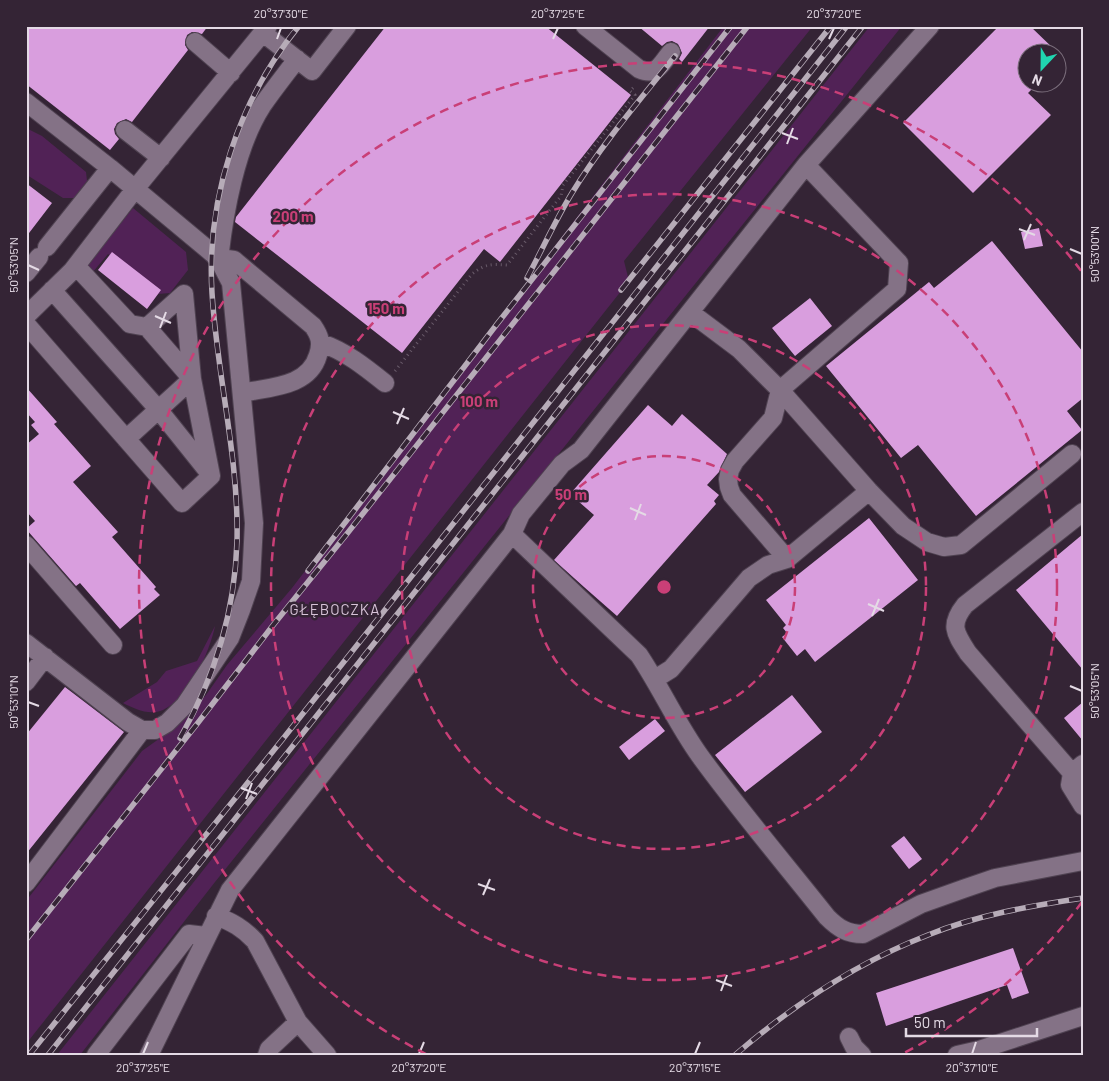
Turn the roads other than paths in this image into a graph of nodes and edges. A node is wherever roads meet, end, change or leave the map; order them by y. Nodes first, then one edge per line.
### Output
1 (347, 26) edge
2 (586, 26) edge
3 (930, 26) edge
4 (265, 29) edge
5 (195, 42) dead end
6 (671, 52) dead end
7 (296, 59) junction
8 (231, 73) junction
9 (26, 102) edge
10 (125, 130) dead end
11 (161, 158) junction
12 (806, 165) junction
13 (110, 168) junction
14 (135, 189) junction
15 (219, 260) junction
16 (76, 266) junction
17 (26, 273) edge
18 (52, 290) junction
19 (691, 313) junction
20 (26, 316) edge
21 (26, 324) edge
22 (147, 327) junction
23 (320, 343) junction
24 (192, 379) junction
25 (385, 383) road end
26 (780, 390) junction
27 (242, 392) junction
28 (158, 410) junction
29 (126, 439) junction
30 (1072, 454) dead end
31 (212, 476) junction
32 (869, 491) junction
33 (1083, 512) edge
34 (512, 534) junction
35 (26, 545) edge
36 (787, 559) junction
37 (26, 643) edge
38 (113, 645) dead end
39 (46, 657) junction
40 (655, 679) junction
41 (26, 682) edge
42 (142, 730) junction
43 (1079, 772) edge
44 (1083, 806) edge
45 (1083, 861) edge
46 (26, 883) edge
47 (216, 916) junction
48 (206, 936) junction
49 (1083, 1016) edge
50 (298, 1022) junction
51 (849, 1037) dead end
52 (963, 1054) edge
53 (96, 1055) edge
54 (150, 1055) edge
55 (268, 1055) edge
56 (327, 1055) edge
57 (862, 1055) edge

1 - 7 street
2 - 6 street
3 - 12 street
4 - 7 street
4 - 8 street
5 - 8 street
7 - 15 street
8 - 11 street
9 - 13 street
10 - 11 street
11 - 14 street
12 - 19 street
12 - 26 street
13 - 14 street
13 - 17 street
14 - 15 street
14 - 16 street
15 - 23 street
15 - 27 street
16 - 18 street
16 - 22 street
18 - 20 street
18 - 28 street
19 - 26 street
19 - 34 street
21 - 29 street
22 - 24 street
22 - 24 street
23 - 25 street
23 - 27 street
24 - 28 street
24 - 31 street
26 - 32 street
26 - 36 street
27 - 42 street
28 - 29 street
28 - 31 street
29 - 31 street
30 - 32 street
32 - 36 street
33 - 43 street
34 - 40 street
34 - 47 street
35 - 38 street
36 - 40 street
37 - 39 street
39 - 41 street
39 - 42 street
40 - 45 street
42 - 46 street
43 - 44 street
47 - 48 street
47 - 50 street
48 - 53 street
48 - 54 street
49 - 52 street
50 - 55 street
50 - 56 street
51 - 57 street

